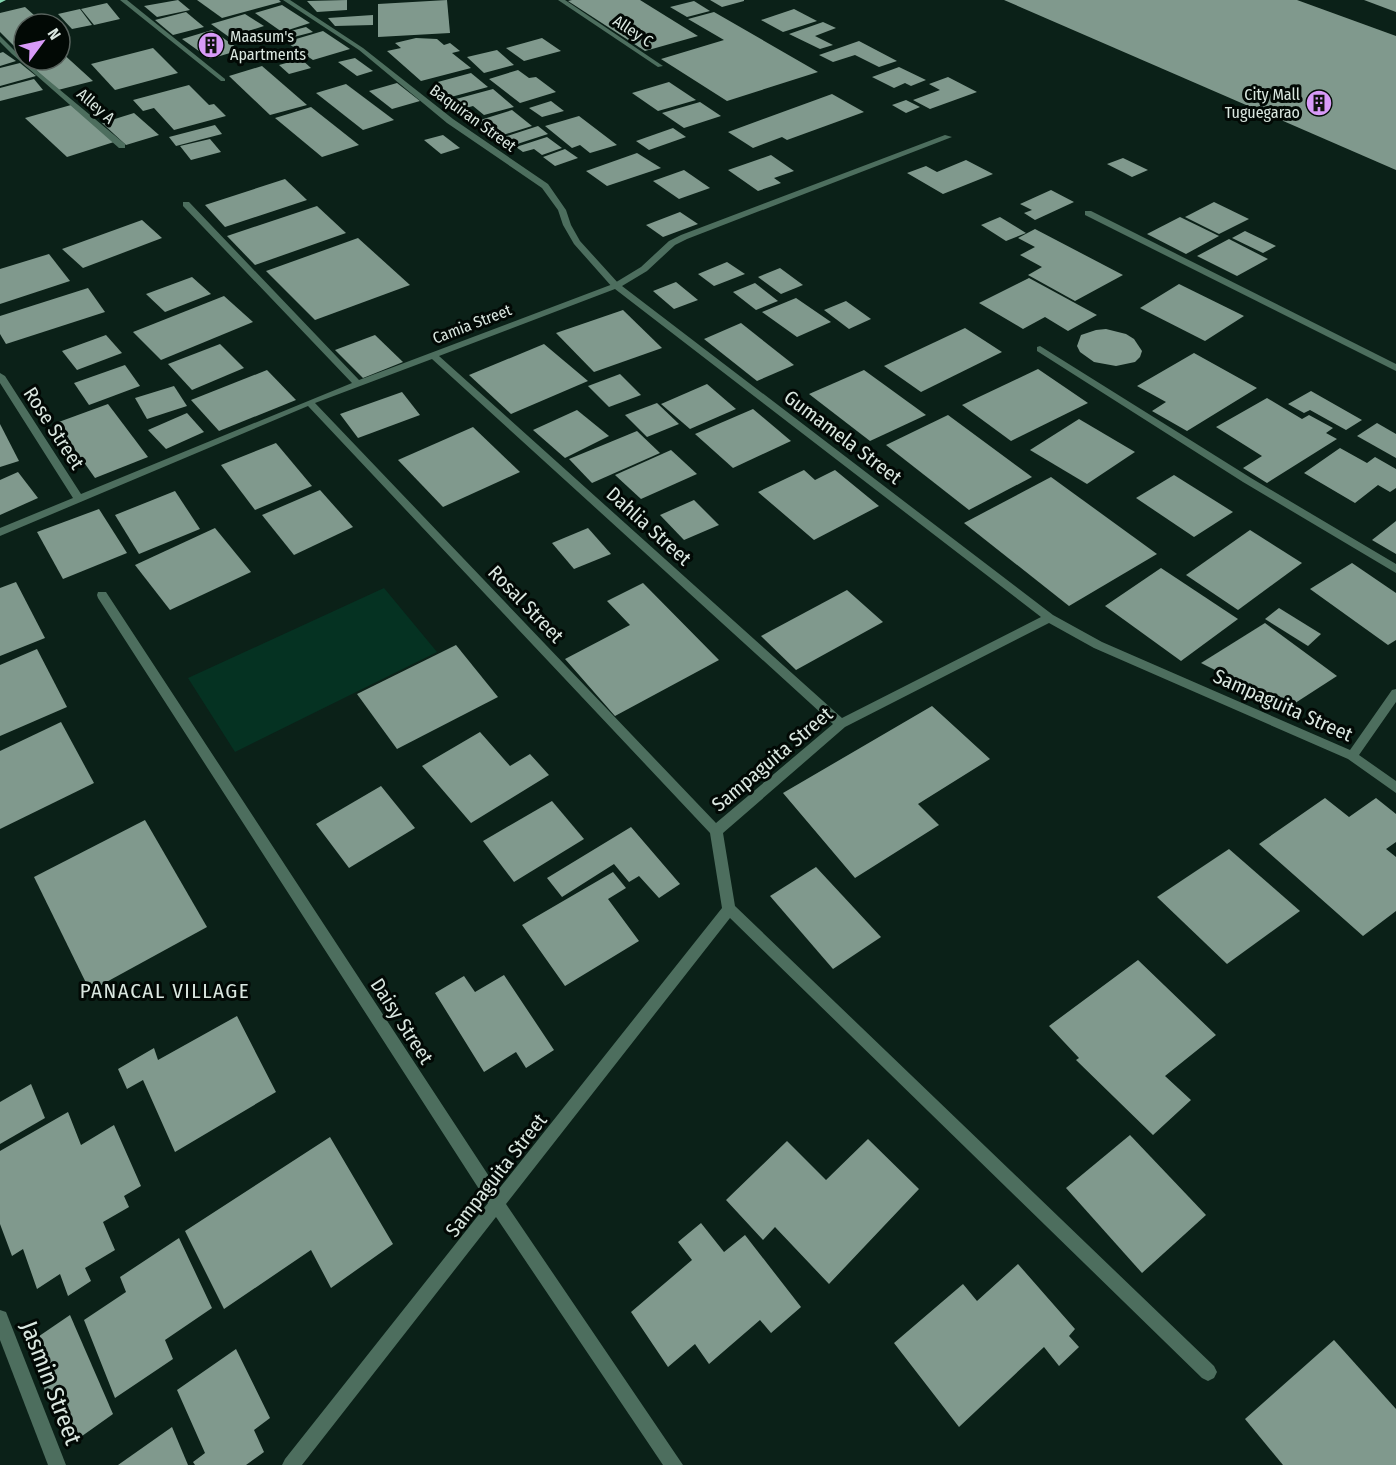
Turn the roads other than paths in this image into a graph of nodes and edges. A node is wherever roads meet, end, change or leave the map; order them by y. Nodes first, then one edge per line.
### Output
1 (123, 0) edge
2 (286, 0) edge
3 (561, 0) edge
4 (0, 38) edge
5 (660, 66) dead end
6 (223, 80) dead end
7 (948, 137) dead end
8 (122, 146) dead end
9 (186, 204) dead end
10 (1088, 213) dead end
11 (616, 286) junction
12 (1040, 348) dead end
13 (432, 354) junction
14 (1396, 368) edge
15 (0, 376) edge
16 (357, 383) junction
17 (309, 402) junction
18 (78, 498) junction
19 (0, 532) edge
20 (1396, 569) edge
21 (102, 595) dead end
22 (1049, 618) junction
23 (1396, 693) edge
24 (841, 724) junction
25 (1352, 756) junction
26 (1396, 788) edge
27 (716, 831) junction
28 (729, 909) junction
29 (498, 1205) junction
30 (0, 1318) edge
31 (1208, 1372) dead end
32 (57, 1465) edge
33 (291, 1465) edge
34 (674, 1465) edge

1 - 6 street
2 - 11 street, Baquiran Street
3 - 5 street, Alley C
4 - 8 street, Alley A
7 - 11 street, Camia Street
9 - 16 street
10 - 14 street
11 - 13 street, Camia Street
11 - 22 street, Gumamela Street
12 - 20 street
13 - 16 street, Camia Street
13 - 24 street, Dahlia Street
15 - 18 street, Rose Street
16 - 17 street, Camia Street
17 - 18 street, Camia Street
17 - 27 street, Rosal Street
18 - 19 street, Camia Street
21 - 29 street, Daisy Street
22 - 24 street, Sampaguita Street
22 - 25 street, Sampaguita Street
23 - 25 street
24 - 27 street, Sampaguita Street
25 - 26 street, Sampaguita Street
27 - 28 street, Sampaguita Street
28 - 29 street, Sampaguita Street
28 - 31 street
29 - 33 street, Sampaguita Street
29 - 34 street, Daisy Street
30 - 32 street, Jasmin Street

